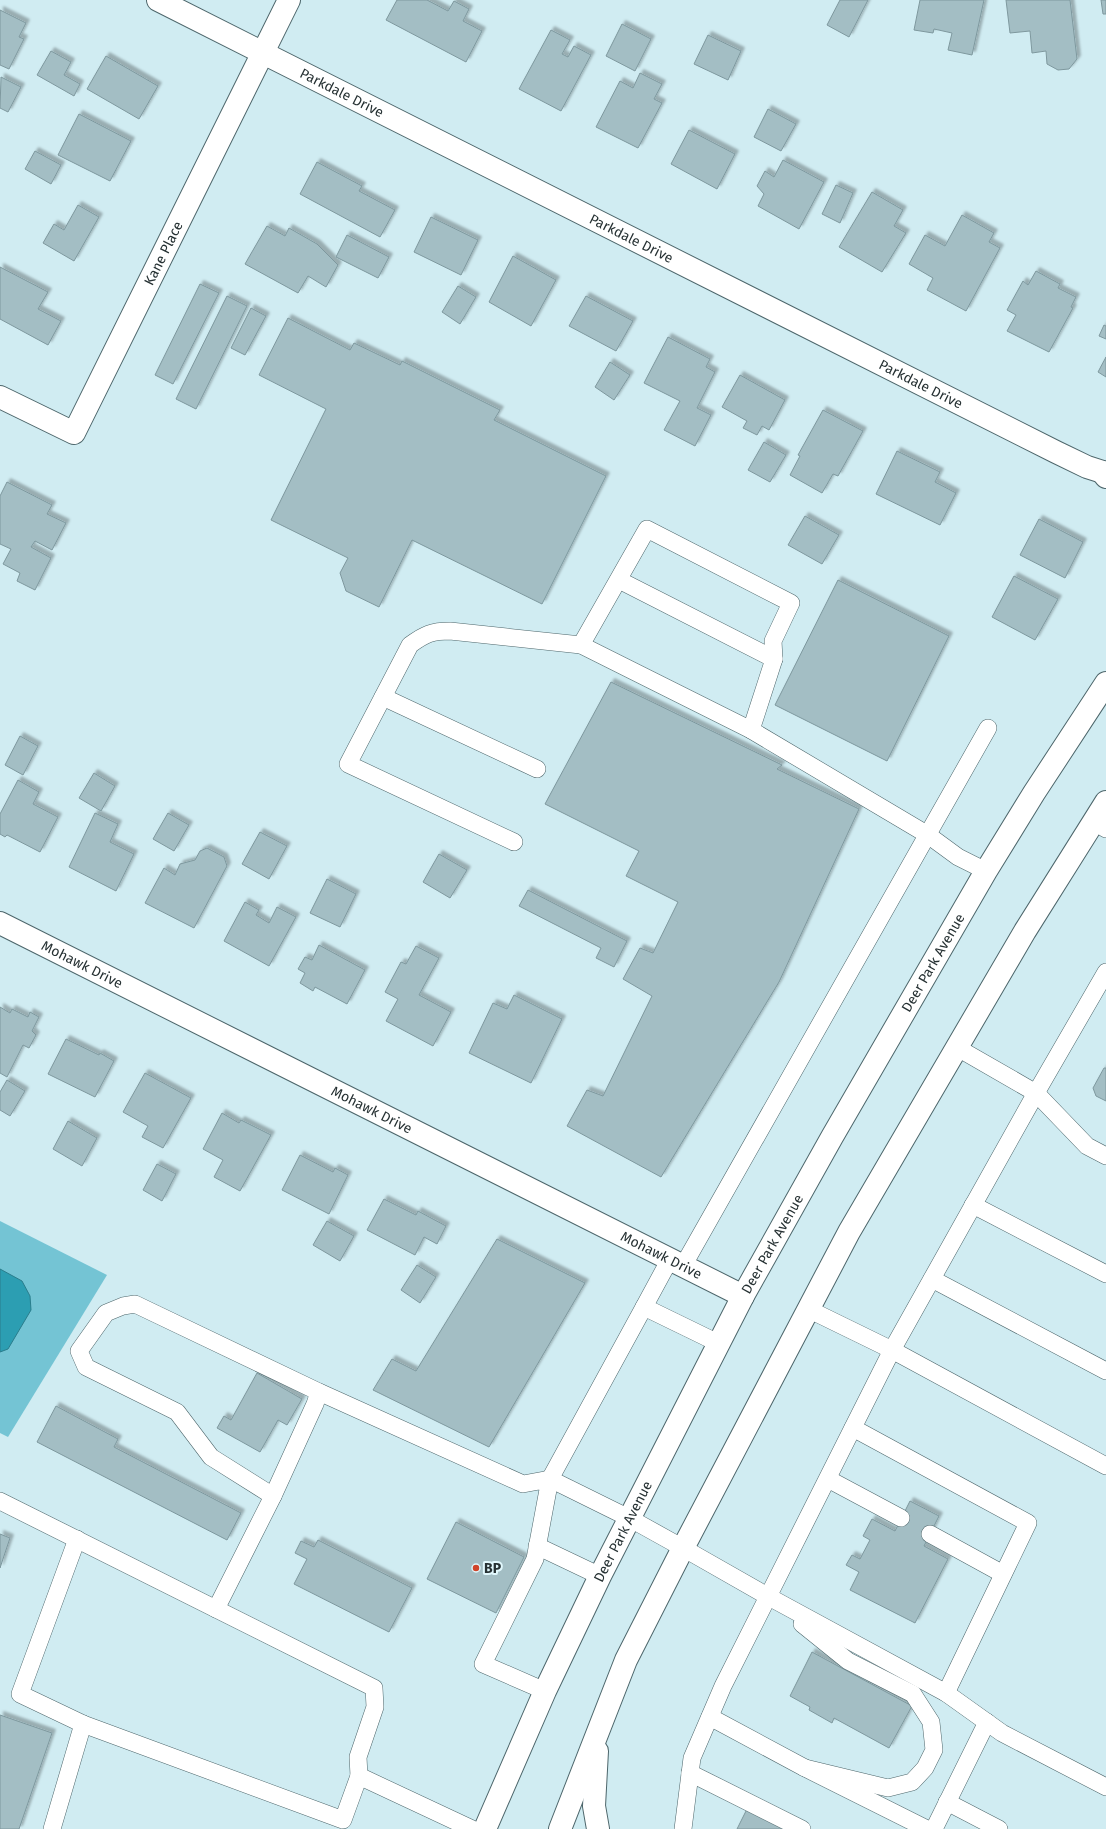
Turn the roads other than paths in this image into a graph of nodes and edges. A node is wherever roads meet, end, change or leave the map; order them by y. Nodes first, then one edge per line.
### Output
1 (158, 0) edge
2 (289, 0) edge
3 (264, 52) junction
4 (0, 397) edge
5 (1105, 474) edge
6 (619, 580) junction
7 (581, 645) junction
8 (774, 659) junction
9 (1106, 683) edge
10 (383, 697) junction
11 (988, 728) dead end
12 (751, 730) junction
13 (536, 769) dead end
14 (1106, 802) edge
15 (1100, 825) edge
16 (928, 835) junction
17 (514, 842) dead end
18 (986, 871) junction
19 (0, 923) edge
20 (1106, 972) edge
21 (956, 1047) junction
22 (1036, 1093) junction
23 (1106, 1156) edge
24 (973, 1205) junction
25 (677, 1263) junction
26 (1106, 1274) edge
27 (932, 1279) junction
28 (743, 1296) junction
29 (644, 1307) junction
30 (808, 1308) junction
31 (718, 1343) junction
32 (892, 1350) junction
33 (1106, 1371) edge
34 (319, 1392) junction
35 (853, 1428) junction
36 (1106, 1466) edge
37 (550, 1479) junction
38 (828, 1479) junction
39 (274, 1496) junction
40 (0, 1501) edge
41 (629, 1518) junction
42 (902, 1518) dead end
43 (930, 1534) dead end
44 (77, 1540) junction
45 (538, 1546) junction
46 (683, 1548) junction
47 (1003, 1574) junction
48 (600, 1576) junction
49 (769, 1597) junction
50 (216, 1609) junction
51 (545, 1692) junction
52 (946, 1694) junction
53 (710, 1717) junction
54 (987, 1722) junction
55 (82, 1724) junction
56 (598, 1733) junction
57 (804, 1768) junction
58 (690, 1773) junction
59 (359, 1776) junction
60 (1106, 1787) edge
61 (948, 1802) junction
62 (52, 1829) edge
63 (472, 1829) edge
64 (485, 1829) edge
65 (560, 1829) edge
66 (598, 1829) edge
67 (683, 1829) edge
68 (802, 1829) edge
69 (927, 1829) edge
70 (934, 1829) edge
71 (999, 1829) edge

1 - 3 main road, Parkdale Drive
2 - 3 main road, Kane Place
3 - 4 main road, Kane Place
3 - 5 main road, Parkdale Drive
6 - 7 lane
6 - 8 lane
6 - 8 lane
7 - 10 lane
7 - 12 lane
8 - 12 lane
9 - 18 main road, Deer Park Avenue
10 - 13 lane
10 - 17 lane
11 - 16 lane
12 - 16 lane
14 - 15 main road
15 - 21 main road
16 - 18 lane
16 - 25 lane
18 - 28 main road, Deer Park Avenue
19 - 25 main road, Mohawk Drive
20 - 22 lane
21 - 22 lane
21 - 30 main road
22 - 23 lane
22 - 24 lane
24 - 26 lane
24 - 27 lane
25 - 28 main road, Mohawk Drive
25 - 29 lane
27 - 32 lane
27 - 33 lane
28 - 31 main road, Deer Park Avenue
29 - 31 lane
29 - 37 lane
30 - 32 lane
30 - 46 main road
31 - 41 main road, Deer Park Avenue
32 - 35 lane
32 - 36 lane
34 - 37 lane
34 - 39 lane
34 - 39 lane
35 - 38 lane
35 - 47 lane
37 - 41 lane
37 - 45 lane
38 - 42 lane
38 - 49 lane
39 - 50 lane
40 - 44 lane
41 - 46 lane
41 - 48 main road, Deer Park Avenue
43 - 47 lane
44 - 50 lane
44 - 55 lane
45 - 48 lane
45 - 51 lane
46 - 49 lane
46 - 56 main road
47 - 52 lane
48 - 51 main road, Deer Park Avenue
49 - 52 lane
49 - 53 lane
49 - 57 lane
50 - 59 lane
51 - 64 main road, Deer Park Avenue
52 - 54 lane
53 - 57 lane
53 - 58 lane
54 - 60 lane
54 - 61 lane
55 - 59 lane
55 - 62 lane
56 - 65 main road
56 - 66 main road
57 - 69 lane
58 - 67 lane
58 - 68 lane
59 - 63 lane
61 - 70 lane
61 - 71 lane

